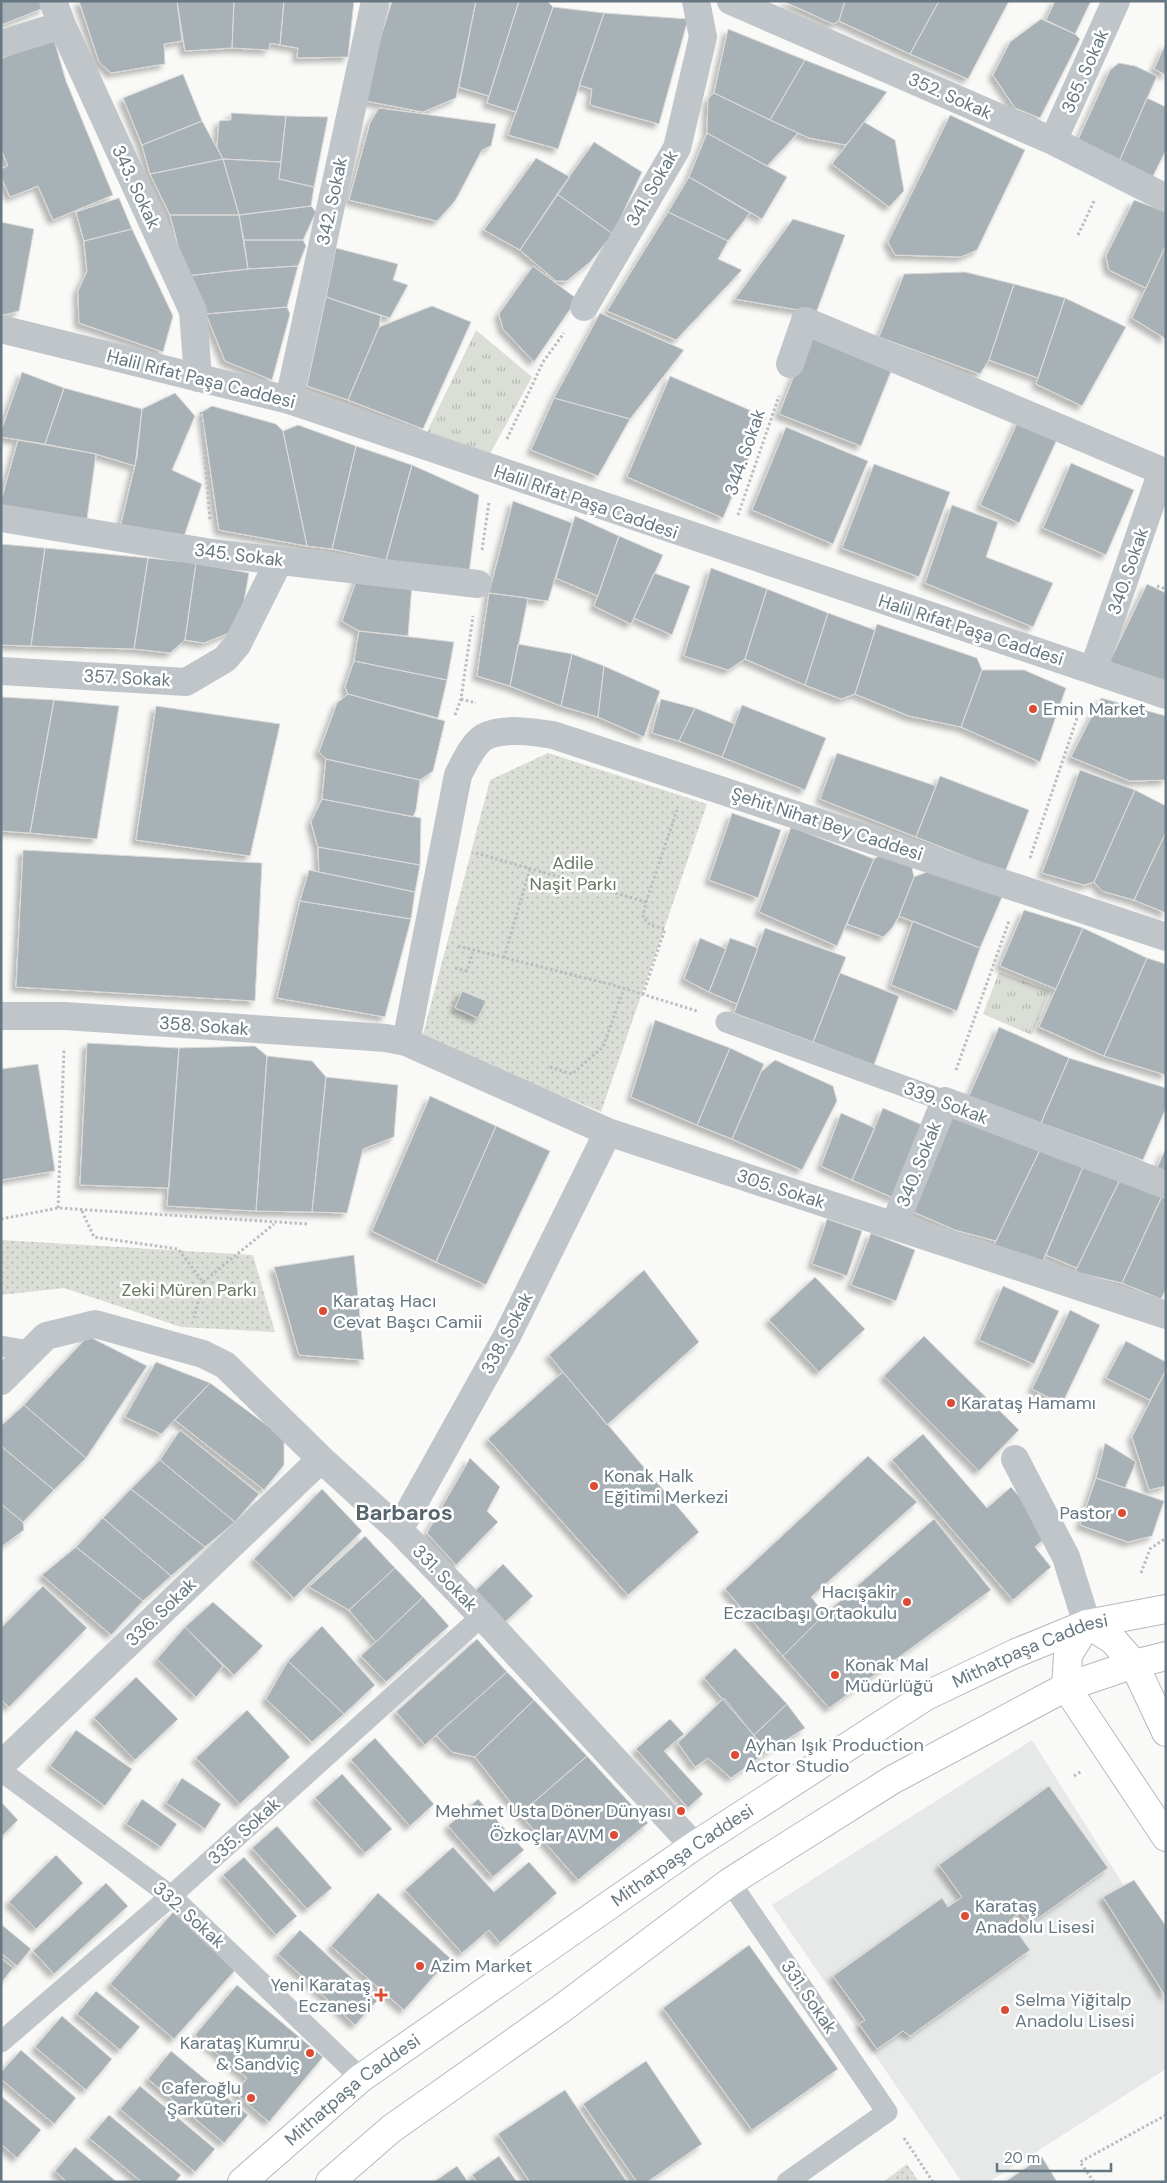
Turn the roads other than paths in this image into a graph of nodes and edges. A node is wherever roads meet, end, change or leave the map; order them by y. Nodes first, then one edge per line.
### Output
1 (375, 1) edge
2 (696, 1) edge
3 (732, 1) edge
4 (1116, 1) edge
5 (58, 13) edge
6 (1, 44) edge
7 (1053, 141) junction
8 (1166, 198) edge
9 (584, 307) dead end
10 (1, 329) edge
11 (790, 364) road end
12 (198, 378) junction
13 (289, 400) junction
14 (1, 518) edge
15 (279, 561) junction
16 (478, 584) dead end
17 (1, 670) edge
18 (1093, 670) junction
19 (1166, 695) edge
20 (1166, 937) edge
21 (1, 1016) edge
22 (726, 1022) road end
23 (406, 1042) junction
24 (945, 1101) junction
25 (608, 1132) junction
26 (1166, 1185) edge
27 (894, 1226) junction
28 (1166, 1315) edge
29 (1, 1346) edge
30 (29, 1351) junction
31 (1, 1381) edge
32 (1015, 1459) dead end
33 (321, 1460) junction
34 (399, 1530) junction
35 (1166, 1609) edge
36 (482, 1616) junction
37 (1087, 1624) junction
38 (1166, 1656) edge
39 (1134, 1664) junction
40 (1066, 1687) junction
41 (1166, 1732) edge
42 (1, 1766) edge
43 (1, 1771) edge
44 (1166, 1837) edge
45 (694, 1846) junction
46 (730, 1882) junction
47 (171, 1896) junction
48 (1, 2042) edge
49 (361, 2078) junction
50 (242, 2182) edge
51 (330, 2182) edge
52 (787, 2182) edge

1 - 13 street, 342. Sokak
2 - 9 street, 341. Sokak
3 - 7 street, 352. Sokak
4 - 7 street, 365. Sokak
5 - 6 street
5 - 12 street, 343. Sokak
7 - 8 street, 352. Sokak
10 - 12 street, Halil Rıfat Paşa Caddesi
11 - 18 street, 340. Sokak
12 - 13 street, Halil Rıfat Paşa Caddesi
13 - 18 street, Halil Rıfat Paşa Caddesi
14 - 15 street, 345. Sokak
15 - 16 street, 345. Sokak
15 - 17 street, 357. Sokak
18 - 19 street, Halil Rıfat Paşa Caddesi
20 - 23 street, Şehit Nihat Bey Caddesi
21 - 23 street, 358. Sokak
22 - 24 lane, 339. Sokak
23 - 25 street, 305. Sokak
24 - 26 street, 339. Sokak
24 - 27 street, 340. Sokak
25 - 27 street, 305. Sokak
25 - 34 street, 338. Sokak
27 - 28 street, 305. Sokak
29 - 30 lane
30 - 31 street, 331. Sokak
30 - 33 street, 331. Sokak
32 - 37 street
33 - 34 street, 331. Sokak
33 - 42 street, 336. Sokak
34 - 36 street, 331. Sokak
35 - 37 main road, Mithatpaşa Caddesi
36 - 45 street, 331. Sokak
36 - 47 lane, 335. Sokak
37 - 39 main road
37 - 40 main road
37 - 45 main road, Mithatpaşa Caddesi
38 - 39 main road
39 - 40 main road
39 - 41 main road
40 - 44 main road
40 - 46 main road
43 - 47 lane, 332. Sokak
45 - 49 main road, Mithatpaşa Caddesi
46 - 51 main road
46 - 52 lane, 331. Sokak
47 - 48 lane, 335. Sokak
47 - 49 lane, 332. Sokak
49 - 50 main road, Mithatpaşa Caddesi

